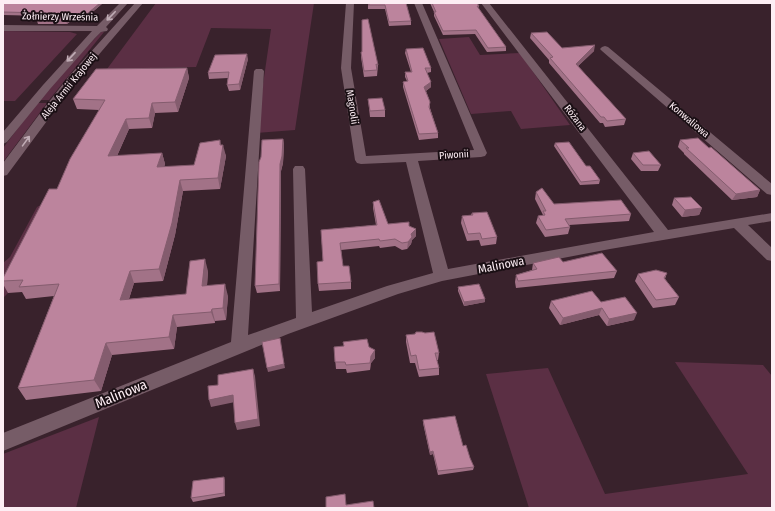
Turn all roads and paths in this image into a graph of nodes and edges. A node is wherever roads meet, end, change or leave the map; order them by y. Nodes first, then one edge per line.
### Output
1 (124, 3) edge
2 (139, 3) edge
3 (350, 3) edge
4 (418, 3) edge
5 (485, 3) edge
6 (3, 28) edge
7 (98, 29) junction
8 (116, 29) junction
9 (605, 49) dead end
10 (259, 71) dead end
11 (3, 140) edge
12 (411, 158) junction
13 (300, 169) dead end
14 (3, 172) edge
15 (772, 191) edge
16 (772, 217) edge
17 (737, 223) junction
18 (664, 235) junction
19 (772, 256) edge
20 (442, 276) junction
21 (304, 321) junction
22 (239, 346) junction
23 (3, 442) edge

1 -> 7 street, Aleja Armii Krajowej
2 - 8 street, Aleja Armii Krajowej
3 - 12 street, Magnolii
4 - 12 street, Piwonii
5 - 18 street, Różana
6 - 7 street, Żołnierzy Września
7 - 8 street, Żołnierzy Września
7 -> 11 street, Aleja Armii Krajowej
14 -> 8 street, Aleja Armii Krajowej
9 - 15 street, Konwaliowa
10 - 22 street
12 - 20 street
13 - 21 street
16 - 17 street, Malinowa
17 - 18 street, Malinowa
17 - 19 street
18 - 20 street, Malinowa
20 - 21 street, Malinowa
21 - 22 street, Malinowa
22 - 23 street, Malinowa

